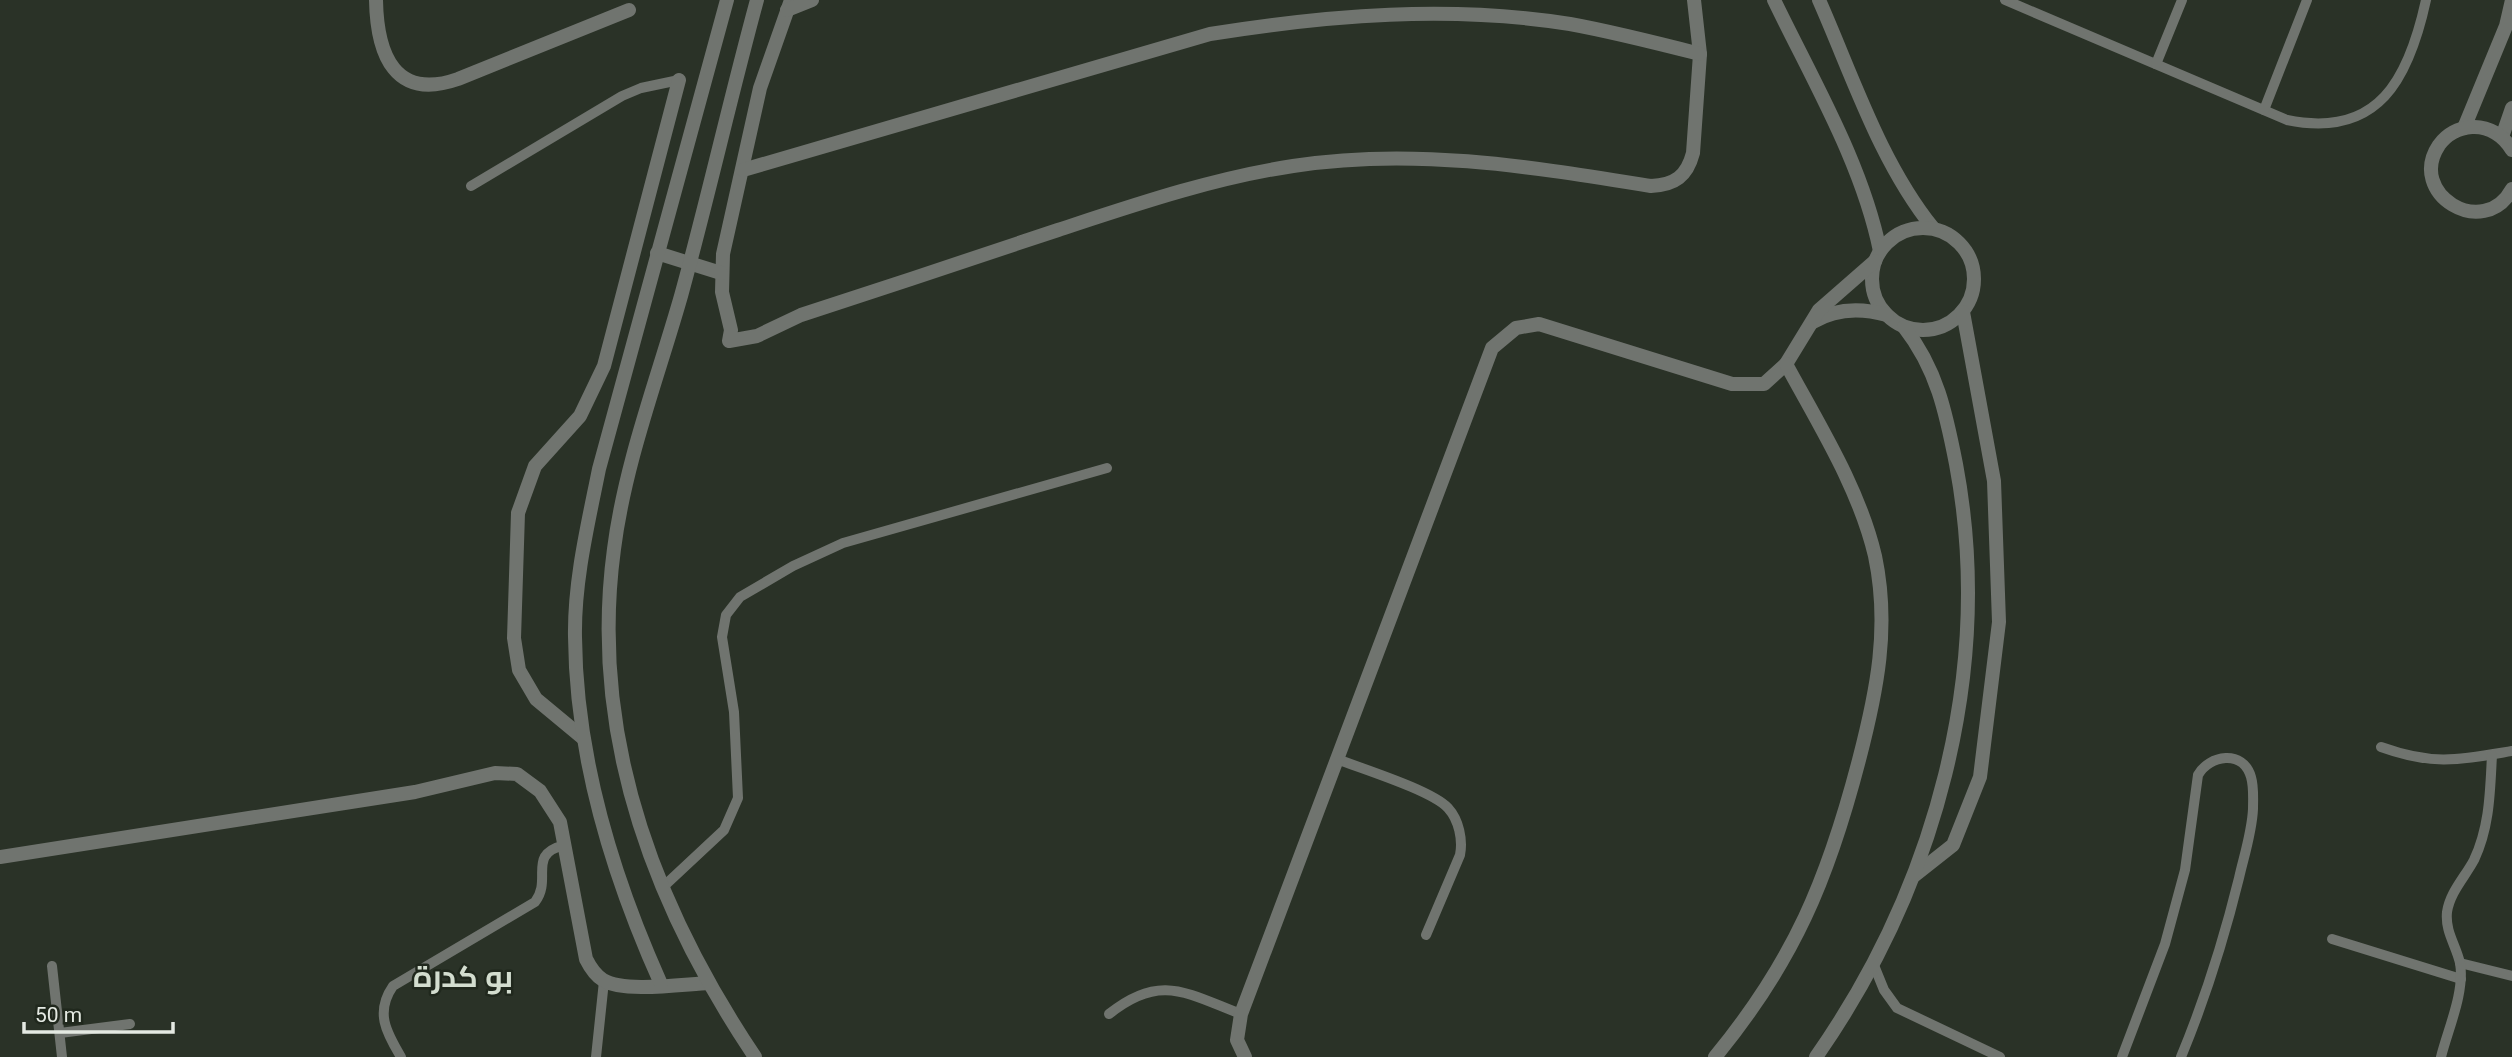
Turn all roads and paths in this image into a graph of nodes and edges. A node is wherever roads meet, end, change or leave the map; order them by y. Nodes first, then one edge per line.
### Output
1 (376, 0) edge
2 (727, 0) edge
3 (757, 0) edge
4 (812, 0) edge
5 (1694, 0) edge
6 (1774, 0) edge
7 (1819, 0) edge
8 (2005, 0) edge
9 (2039, 0) edge
10 (2182, 0) edge
11 (2307, 0) edge
12 (2426, 0) edge
13 (2512, 0) edge
14 (789, 5) edge
15 (629, 10) dead end
16 (2035, 13) junction
17 (1700, 54) junction
18 (2156, 64) junction
19 (679, 80) joint
20 (2512, 107) edge
21 (2264, 110) junction
22 (2464, 128) junction
23 (2502, 137) junction
24 (2512, 150) edge
25 (743, 170) junction
26 (471, 186) dead end
27 (2512, 190) edge
28 (1933, 228) junction
29 (657, 253) junction
30 (1877, 256) junction
31 (690, 265) junction
32 (721, 273) junction
33 (1963, 312) junction
34 (1887, 315) junction
35 (1806, 327) junction
36 (1904, 327) junction
37 (1786, 365) junction
38 (1107, 468) dead end
39 (583, 737) junction
40 (2381, 747) dead end
41 (2512, 751) edge
42 (2492, 755) junction
43 (1337, 758) junction
44 (565, 845) junction
45 (0, 858) edge
46 (1915, 875) junction
47 (663, 887) junction
48 (1426, 935) dead end
49 (2332, 939) dead end
50 (1873, 963) junction
51 (2460, 963) junction
52 (52, 966) dead end
53 (2512, 976) edge
54 (2461, 979) junction
55 (604, 981) junction
56 (709, 983) junction
57 (661, 985) junction
58 (1109, 1014) dead end
59 (1241, 1014) junction
60 (130, 1024) dead end
61 (60, 1033) junction
62 (62, 1057) edge
63 (401, 1057) edge
64 (596, 1057) edge
65 (755, 1057) edge
66 (1245, 1057) edge
67 (1715, 1057) edge
68 (1816, 1057) edge
69 (2000, 1057) edge
70 (2122, 1057) edge
71 (2181, 1057) edge
72 (2441, 1057) edge

1 - 15 street
2 - 29 street
3 - 31 street
4 - 14 street
5 - 17 street
6 - 30 street
7 - 28 street
8 - 16 lane
9 - 16 lane
10 - 18 lane
11 - 21 lane
12 - 21 lane
13 - 22 street
14 - 25 street
16 - 18 lane
17 - 25 street
17 - 32 street
18 - 21 lane
19 - 26 lane
19 - 39 street
20 - 23 street
22 - 23 street
22 - 27 street
23 - 24 street
25 - 32 street
28 - 30 street
28 - 33 street
29 - 31 street
29 - 39 street
30 - 34 street
30 - 35 street
31 - 32 street
31 - 47 street
33 - 36 street
33 - 46 street
34 - 35 street
34 - 36 street
35 - 37 street
36 - 46 street
37 - 43 street
37 - 67 street
38 - 47 lane
39 - 57 street
40 - 42 lane
41 - 42 lane
42 - 51 lane
43 - 48 lane
43 - 59 street
44 - 45 street
44 - 55 street
44 - 63 lane
46 - 50 street
47 - 56 street
49 - 54 lane
50 - 68 street
50 - 69 lane
51 - 53 lane
51 - 54 lane
52 - 61 lane
54 - 72 lane
55 - 57 street
55 - 64 lane
56 - 57 street
56 - 65 street
58 - 59 lane
59 - 66 street
60 - 61 lane
61 - 62 lane
70 - 71 lane

